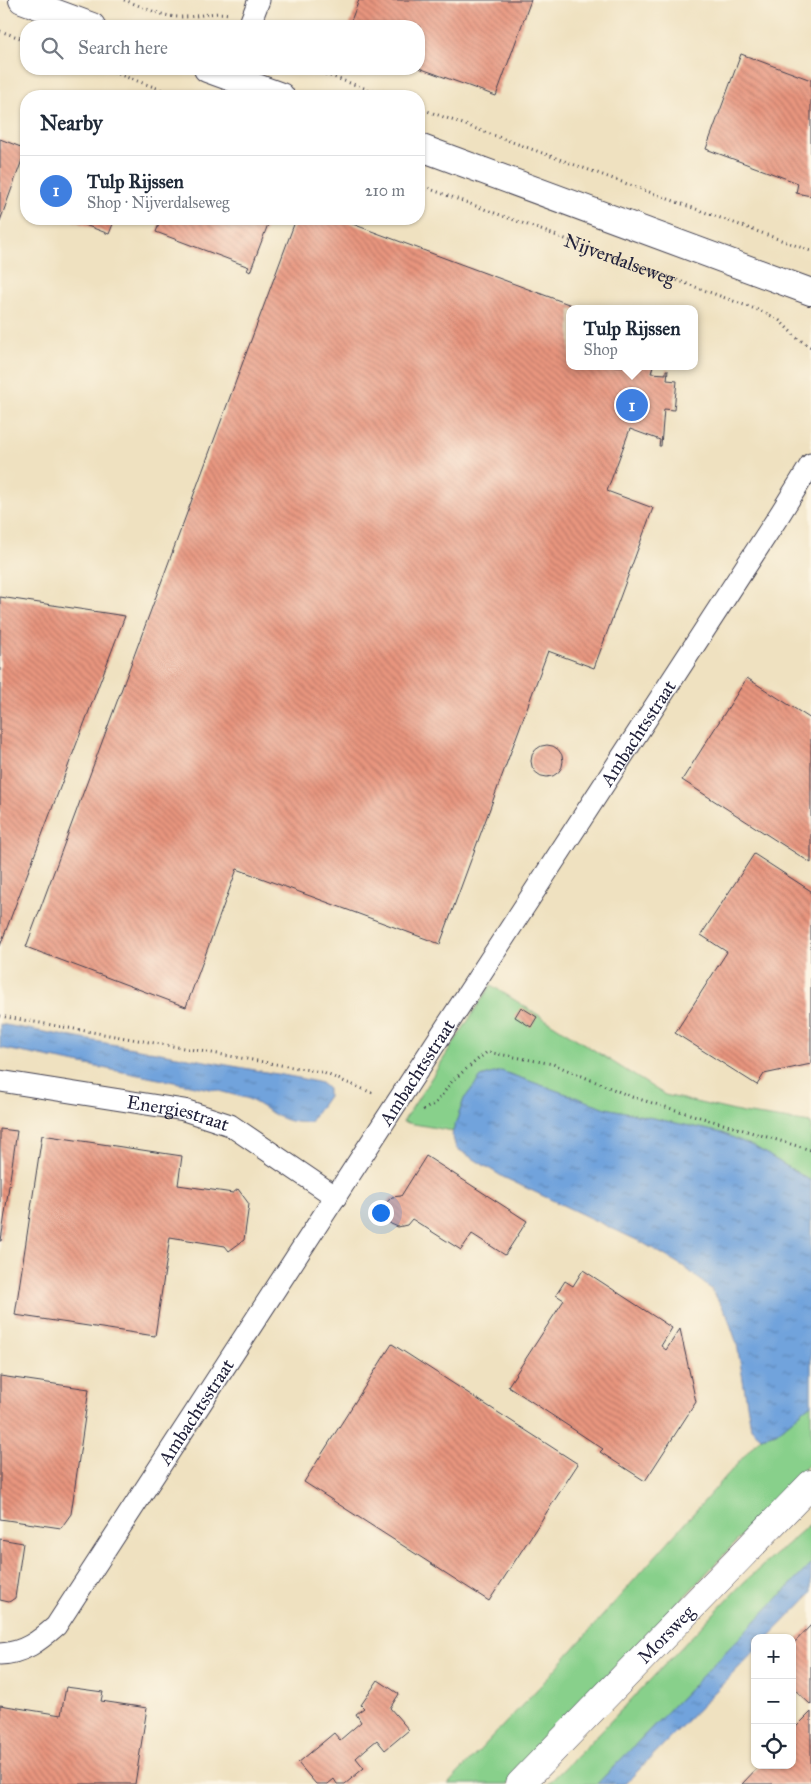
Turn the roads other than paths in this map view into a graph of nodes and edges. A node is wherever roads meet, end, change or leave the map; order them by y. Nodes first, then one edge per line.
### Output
1 (22, 0) edge
2 (259, 0) edge
3 (76, 20) edge
4 (252, 20) edge
5 (231, 75) edge
6 (267, 90) edge
7 (425, 149) edge
8 (811, 292) edge
9 (811, 464) edge
10 (0, 1081) edge
11 (336, 1197) junction
12 (811, 1484) edge
13 (0, 1654) edge
14 (520, 1784) edge

1 - 3 street
2 - 4 street
5 - 6 street
7 - 8 street, Nijverdalseweg
9 - 11 street, Ambachtsstraat
10 - 11 street, Energiestraat
11 - 13 street, Ambachtsstraat
12 - 14 main road, Morsweg

